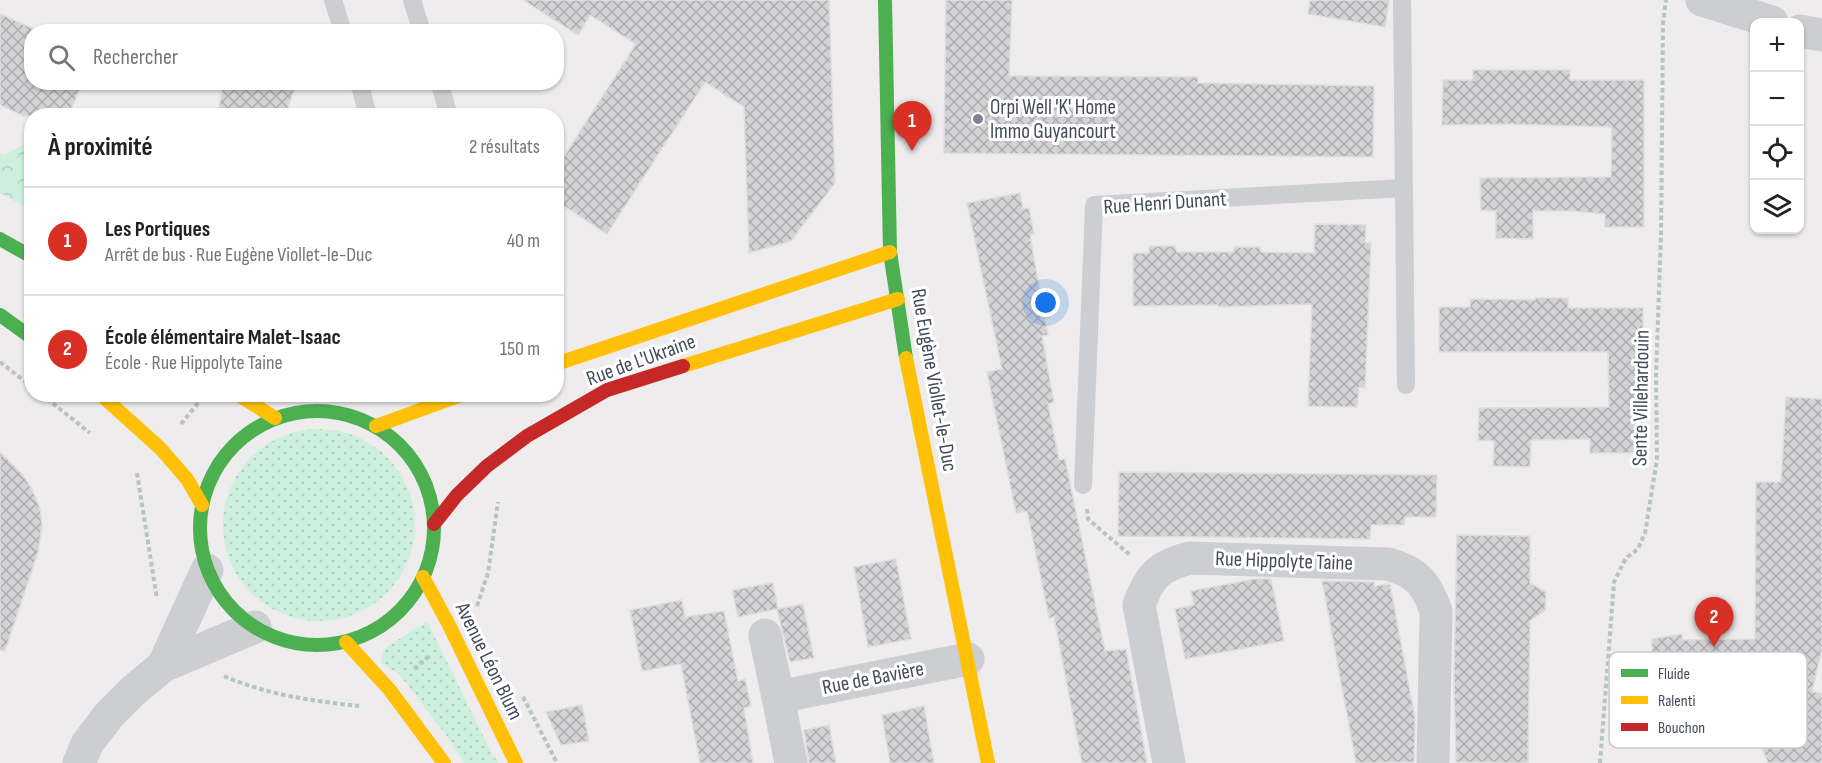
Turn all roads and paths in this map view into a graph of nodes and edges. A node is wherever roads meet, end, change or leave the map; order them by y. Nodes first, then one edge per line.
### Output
1 (333, 0) edge
2 (412, 0) edge
3 (885, 0) edge
4 (1402, 0) edge
5 (1666, 0) edge
6 (1702, 0) edge
7 (1759, 18) edge
8 (340, 24) edge
9 (420, 24) edge
10 (1804, 32) edge
11 (1822, 35) edge
12 (361, 90) edge
13 (441, 90) edge
14 (366, 108) edge
15 (447, 108) edge
16 (1404, 188) junction
17 (0, 239) edge
18 (24, 252) edge
19 (890, 252) junction
20 (898, 299) junction
21 (0, 315) edge
22 (24, 332) edge
23 (564, 361) edge
24 (0, 362) edge
25 (24, 381) edge
26 (1406, 386) dead end
27 (51, 402) edge
28 (109, 402) edge
29 (250, 402) edge
30 (442, 402) edge
31 (275, 418) junction
32 (376, 426) junction
33 (91, 434) dead end
34 (137, 474) dead end
35 (1083, 485) joint
36 (496, 493) dead end
37 (202, 505) junction
38 (434, 524) junction
39 (207, 570) junction
40 (423, 577) junction
41 (1154, 577) junction
42 (161, 606) dead end
43 (255, 627) junction
44 (765, 634) dead end
45 (453, 636) junction
46 (346, 642) junction
47 (968, 660) junction
48 (163, 666) junction
49 (215, 672) dead end
50 (389, 689) junction
51 (778, 698) junction
52 (79, 763) edge
53 (444, 763) edge
54 (516, 763) edge
55 (791, 763) edge
56 (988, 763) edge
57 (1169, 763) edge
58 (1433, 763) edge
59 (1600, 763) edge

1 - 8 lane
2 - 9 lane
3 - 19 street, Rue Eugène Viollet-le-Duc
4 - 16 lane
5 - 59 path, Sente Villehardouin
6 - 7 street
10 - 11 street
12 - 14 lane
13 - 15 lane
16 - 26 lane
16 - 35 lane, Rue Henri Dunant
17 - 18 street
19 - 20 street, Rue Eugène Viollet-le-Duc
19 - 23 street, Rue de L'Ukraine
20 - 38 street, Rue de L'Ukraine
20 - 47 street, Rue Eugène Viollet-le-Duc
21 - 22 street
24 - 25 path
27 - 33 path
28 - 37 street
29 - 31 street
30 - 32 street
31 - 32 street
31 - 37 street
32 - 38 street
34 - 42 path
35 - 41 path
36 - 45 path
37 - 39 street
38 - 40 street
39 - 43 street
39 - 48 street
40 - 45 street, Avenue Léon Blum
40 - 46 street
41 - 57 street, Rue Hippolyte Taine
41 - 58 street, Rue Hippolyte Taine
43 - 46 street
43 - 48 street
44 - 51 street
45 - 50 path
45 - 54 street, Avenue Léon Blum
46 - 50 street
47 - 51 street, Rue de Bavière
47 - 56 street, Rue Eugène Viollet-le-Duc
48 - 52 street
49 - 50 path
50 - 53 street
51 - 55 street

